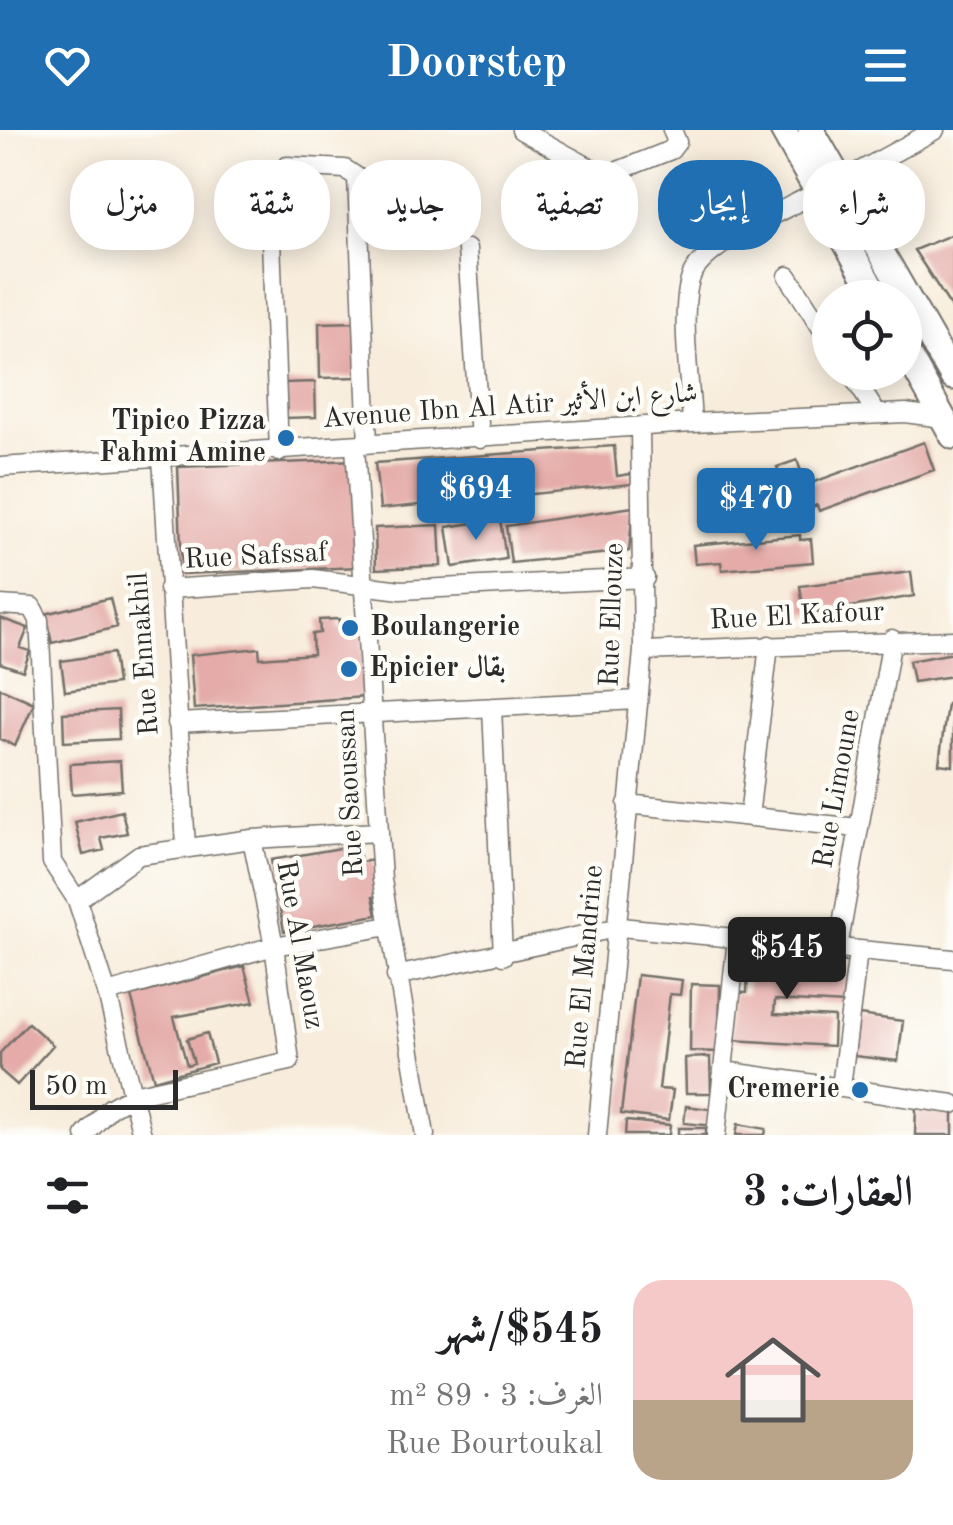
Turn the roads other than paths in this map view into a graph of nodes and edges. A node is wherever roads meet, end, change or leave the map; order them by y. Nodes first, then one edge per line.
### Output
1 (521, 130) edge
2 (672, 130) edge
3 (783, 130) edge
4 (811, 130) edge
5 (935, 130) edge
6 (807, 160) edge
7 (820, 160) edge
8 (879, 160) edge
9 (803, 201) edge
10 (467, 250) edge
11 (856, 250) edge
12 (869, 250) edge
13 (788, 276) dead end
14 (869, 280) edge
15 (812, 313) edge
16 (922, 376) edge
17 (953, 377) edge
18 (862, 390) edge
19 (947, 413) edge
20 (877, 414) junction
21 (692, 424) junction
22 (640, 427) junction
23 (480, 439) junction
24 (362, 445) junction
25 (278, 452) junction
26 (162, 458) junction
27 (0, 466) edge
28 (645, 578) junction
29 (364, 584) junction
30 (168, 588) junction
31 (0, 604) edge
32 (892, 639) junction
33 (953, 640) edge
34 (768, 645) junction
35 (643, 651) junction
36 (638, 700) junction
37 (492, 708) junction
38 (374, 715) junction
39 (177, 723) junction
40 (627, 804) junction
41 (749, 817) junction
42 (858, 828) junction
43 (378, 832) junction
44 (252, 839) junction
45 (186, 846) junction
46 (78, 900) junction
47 (389, 926) junction
48 (620, 927) junction
49 (737, 938) junction
50 (274, 946) junction
51 (838, 948) junction
52 (858, 951) junction
53 (503, 956) junction
54 (953, 959) edge
55 (396, 976) junction
56 (107, 993) junction
57 (724, 1071) junction
58 (841, 1087) junction
59 (132, 1095) junction
60 (953, 1104) edge
61 (85, 1135) edge
62 (142, 1135) edge
63 (425, 1135) edge
64 (597, 1135) edge
65 (716, 1135) edge

1 - 2 street
3 - 6 main road
4 - 7 main road
5 - 8 street
9 - 21 street
10 - 23 street
11 - 14 main road
12 - 17 main road
13 - 15 street
16 - 19 main road
18 - 20 street
19 - 20 street, Avenue Ibn Al Atir شارع ابن الأثير
20 - 21 street, Avenue Ibn Al Atir شارع ابن الأثير
21 - 22 street, Avenue Ibn Al Atir شارع ابن الأثير
22 - 23 street, Avenue Ibn Al Atir شارع ابن الأثير
22 - 28 street, Rue Ellouze
23 - 24 street, Avenue Ibn Al Atir شارع ابن الأثير
24 - 25 street, Avenue Ibn Al Atir شارع ابن الأثير
24 - 25 street, Rue Saoussan
24 - 29 street, Rue Saoussan
25 - 26 street, Avenue Ibn Al Atir شارع ابن الأثير
26 - 27 street, Avenue Ibn Al Atir شارع ابن الأثير
26 - 30 street, Rue Ennakhil
28 - 29 street, Rue Safssaf
28 - 35 street, Rue Ellouze
29 - 30 street, Rue Safssaf
29 - 38 street, Rue Saoussan
30 - 39 street, Rue Ennakhil
31 - 46 street
32 - 33 street, Rue El Kafour
32 - 34 street, Rue El Kafour
32 - 42 street, Rue Limoune
34 - 35 street, Rue El Kafour
34 - 41 street
35 - 36 street, Rue Ellouze
36 - 37 street
36 - 40 street, Rue Ellouze
37 - 38 street
37 - 53 street
38 - 39 street
38 - 43 street, Rue Saoussan
39 - 45 street, Rue Ennakhil
40 - 41 street
40 - 48 street, Rue El Mandrine
41 - 42 street
42 - 51 street, Rue Limoune
43 - 44 street
43 - 47 street, Rue Saoussan
44 - 45 street
44 - 50 street, Rue Al Maouz
45 - 46 street
46 - 56 street
47 - 50 street
47 - 55 street, Rue Saoussan
48 - 49 street
48 - 53 street
48 - 64 street, Rue El Mandrine
49 - 51 street
49 - 57 street
50 - 56 street
50 - 59 street, Rue Al Maouz
51 - 52 street
52 - 54 street
52 - 58 street
53 - 55 street
55 - 63 street, Rue Saoussan
56 - 59 street
57 - 58 street
57 - 65 street
58 - 60 street
59 - 61 street
59 - 62 street

